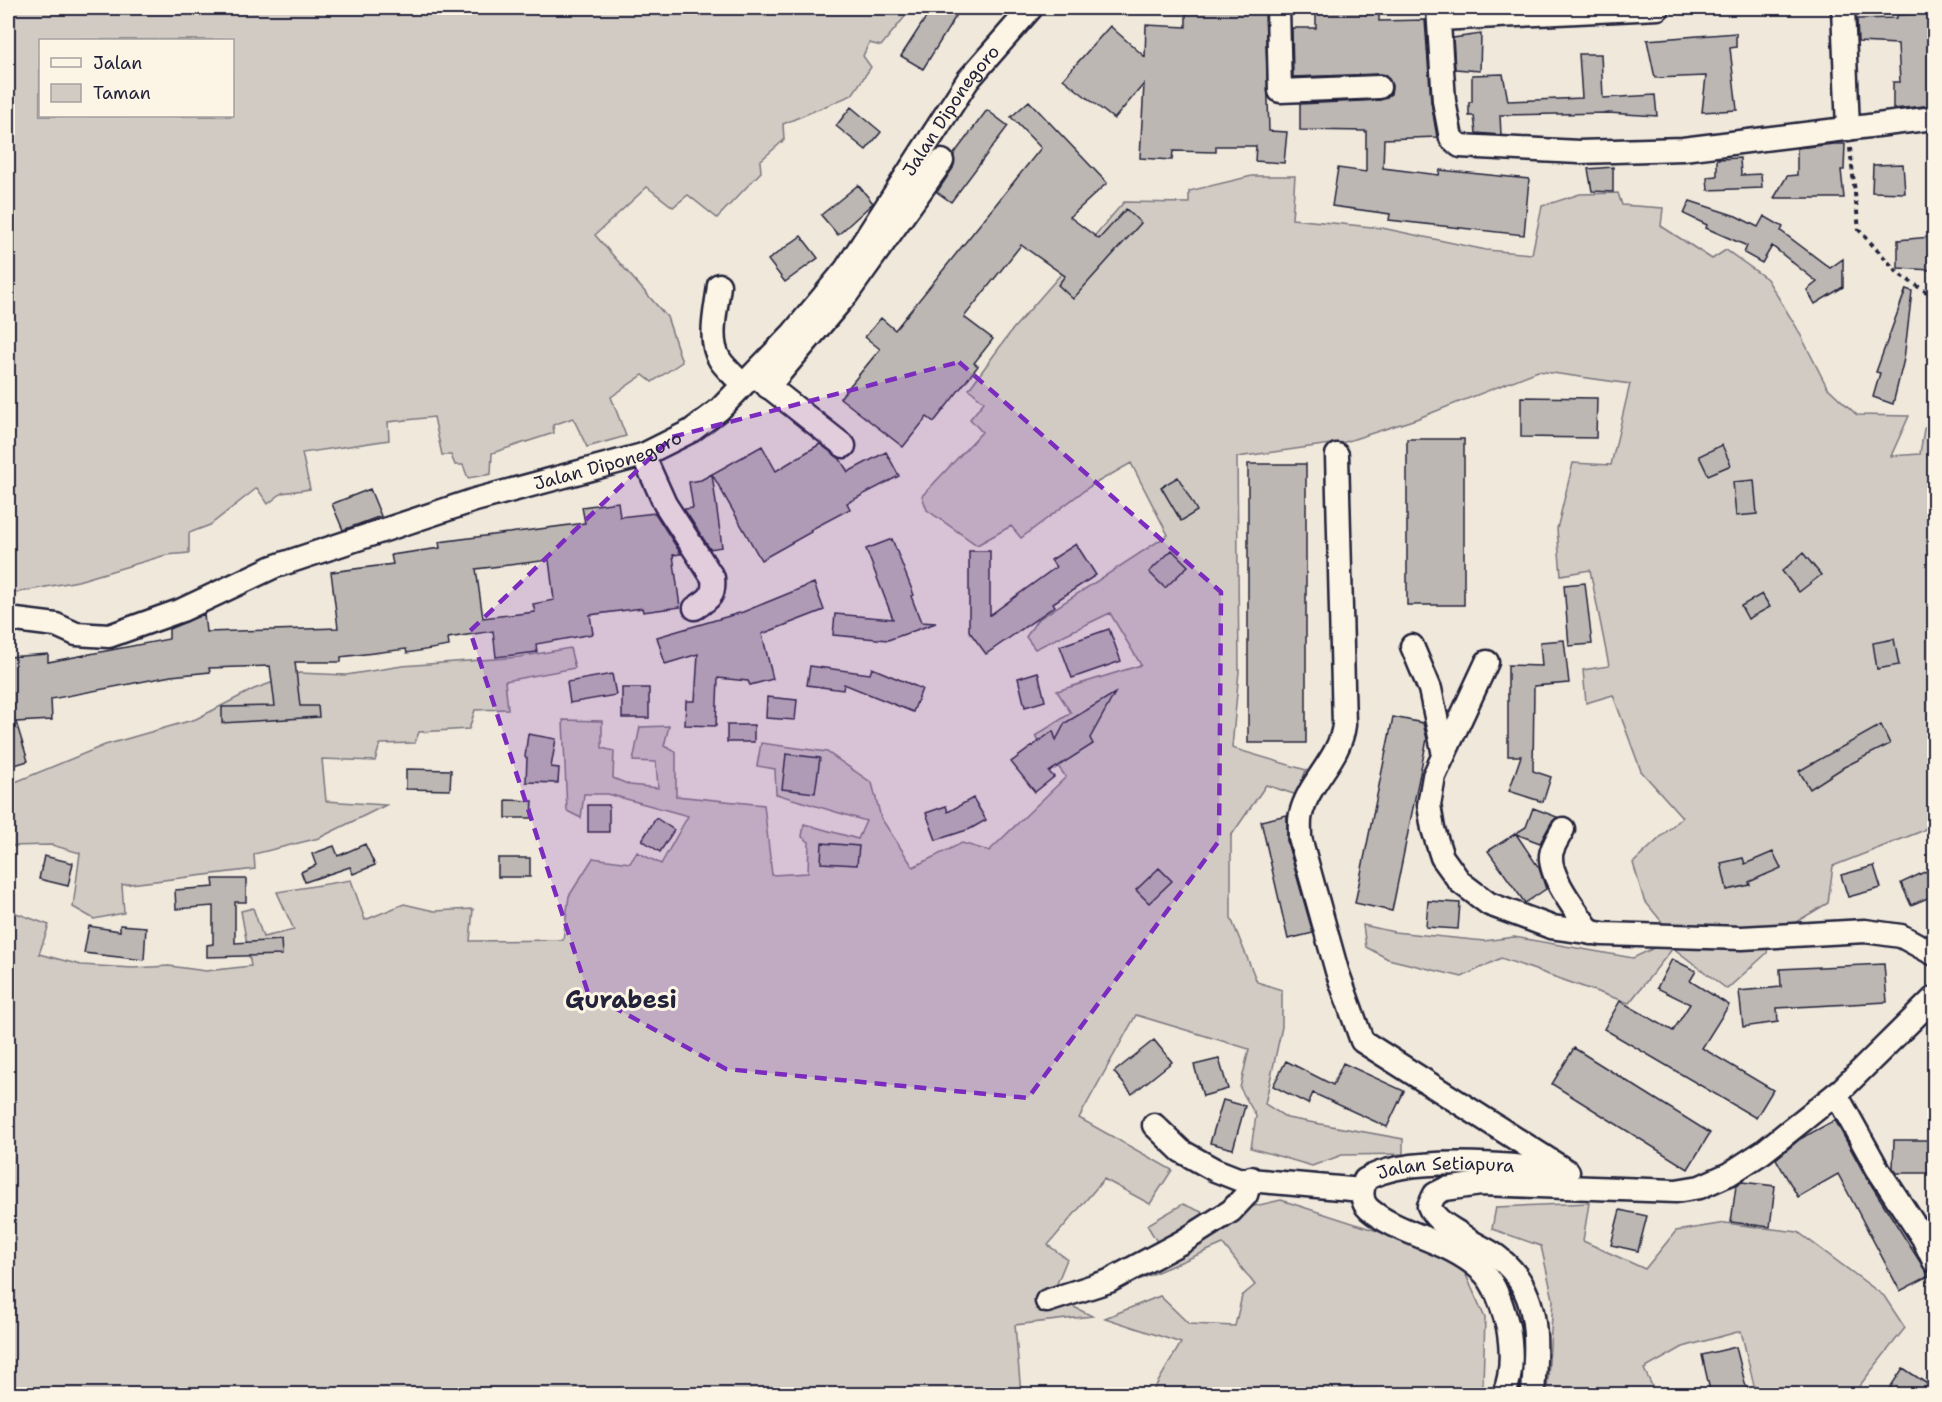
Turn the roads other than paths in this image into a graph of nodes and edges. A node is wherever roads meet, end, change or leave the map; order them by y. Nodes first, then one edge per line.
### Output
1 (1031, 8) edge
2 (1278, 8) edge
3 (1659, 8) edge
4 (1843, 8) edge
5 (1439, 14) edge
6 (1379, 87) dead end
7 (1935, 118) edge
8 (1848, 129) junction
9 (942, 161) dead end
10 (719, 285) dead end
11 (754, 382) junction
12 (844, 446) dead end
13 (643, 455) junction
14 (1337, 455) dead end
15 (695, 608) dead end
16 (8, 619) edge
17 (1412, 646) dead end
18 (1487, 662) dead end
19 (1444, 755) junction
20 (1563, 829) dead end
21 (1592, 933) junction
22 (1933, 950) edge
23 (1935, 998) edge
24 (1836, 1094) junction
25 (1154, 1125) dead end
26 (1568, 1172) junction
27 (1251, 1178) junction
28 (1598, 1189) junction
29 (1362, 1190) junction
30 (1935, 1261) edge
31 (1047, 1301) dead end
32 (1504, 1395) edge
33 (1533, 1395) edge

1 - 11 street, Jalan Diponegoro
2 - 6 street
3 - 5 street
4 - 8 street
5 - 8 street
7 - 8 street
9 - 11 street
10 - 11 street
11 - 12 street
11 - 13 street, Jalan Diponegoro
13 - 15 street
13 - 16 street, Jalan Diponegoro
14 - 26 street
17 - 19 street
18 - 19 street
19 - 21 street
20 - 21 street
21 - 22 street
23 - 24 street, Jalan Setiapura
24 - 28 street, Jalan Setiapura
24 - 30 street
25 - 27 street
26 - 28 street, Jalan Setiapura
26 - 29 street, Jalan Setiapura
27 - 29 street
27 - 31 street
28 - 33 street, Jalan Setiapura
29 - 32 street, Jalan Setiapura

